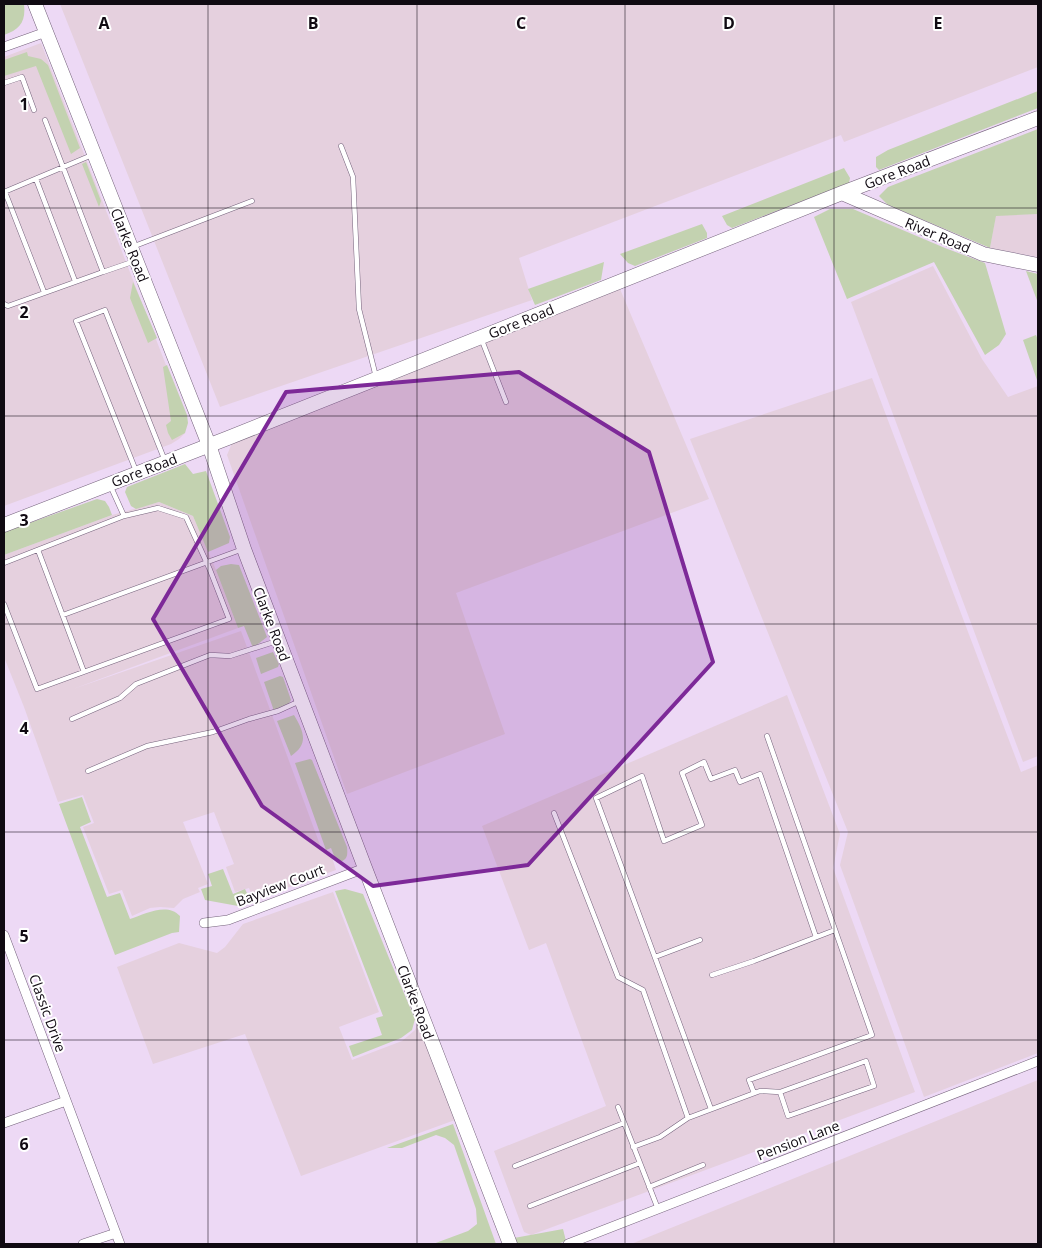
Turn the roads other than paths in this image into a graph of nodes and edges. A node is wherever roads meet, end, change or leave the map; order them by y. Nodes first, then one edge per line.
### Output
1 (35, 4) edge
2 (46, 32) junction
3 (4, 47) edge
4 (4, 83) edge
5 (34, 110) dead end
6 (1038, 118) edge
7 (45, 120) dead end
8 (341, 146) dead end
9 (94, 154) junction
10 (63, 167) junction
11 (36, 179) junction
12 (4, 192) edge
13 (842, 193) junction
14 (252, 201) dead end
15 (133, 254) junction
16 (1038, 265) edge
17 (103, 272) junction
18 (75, 281) junction
19 (44, 292) junction
20 (4, 304) edge
21 (481, 337) junction
22 (376, 378) junction
23 (506, 402) dead end
24 (209, 444) junction
25 (166, 462) junction
26 (137, 473) junction
27 (109, 484) junction
28 (124, 516) junction
29 (4, 525) edge
30 (244, 549) junction
31 (38, 550) junction
32 (4, 563) edge
33 (207, 563) junction
34 (4, 604) edge
35 (62, 616) junction
36 (279, 640) junction
37 (84, 672) junction
38 (301, 701) junction
39 (72, 720) dead end
40 (767, 736) dead end
41 (88, 771) dead end
42 (554, 814) dead end
43 (364, 868) junction
44 (204, 923) dead end
45 (835, 930) junction
46 (4, 935) edge
47 (816, 937) junction
48 (700, 940) dead end
49 (655, 957) junction
50 (712, 975) dead end
51 (1038, 1061) edge
52 (780, 1092) junction
53 (754, 1093) junction
54 (66, 1101) junction
55 (618, 1107) dead end
56 (711, 1109) junction
57 (688, 1118) junction
58 (4, 1123) edge
59 (624, 1123) junction
60 (634, 1147) junction
61 (640, 1163) junction
62 (703, 1165) dead end
63 (515, 1166) dead end
64 (650, 1187) junction
65 (530, 1206) dead end
66 (658, 1209) junction
67 (116, 1233) junction
68 (84, 1244) edge
69 (120, 1244) edge
70 (510, 1244) edge
71 (568, 1244) edge

1 - 2 main road, Clarke Road
2 - 3 street
2 - 9 main road, Clarke Road
4 - 5 lane
6 - 13 main road, Gore Road
7 - 10 lane
8 - 22 lane
9 - 10 lane
9 - 15 main road, Clarke Road
10 - 11 lane
10 - 17 lane
11 - 12 lane
11 - 18 lane
12 - 19 lane
13 - 16 main road, River Road
13 - 21 main road, Gore Road
14 - 15 lane
15 - 17 lane
15 - 24 main road, Clarke Road
17 - 18 lane
18 - 19 lane
19 - 20 lane
21 - 22 main road, Gore Road
21 - 23 lane
22 - 24 main road, Gore Road
24 - 25 main road, Gore Road
24 - 30 main road, Clarke Road
25 - 26 main road, Gore Road
25 - 26 lane
26 - 27 main road, Gore Road
27 - 28 lane
27 - 29 main road, Gore Road
28 - 31 lane
28 - 33 lane
30 - 33 lane
30 - 36 main road, Clarke Road
31 - 32 lane
31 - 35 lane
33 - 35 lane
33 - 37 lane
34 - 37 lane
35 - 37 lane
36 - 38 main road, Clarke Road
36 - 39 lane
38 - 41 lane
38 - 43 main road, Clarke Road
40 - 45 lane
42 - 57 lane
43 - 44 street, Bayview Court
43 - 70 main road, Clarke Road
45 - 47 lane
45 - 53 lane
46 - 54 street, Classic Drive
47 - 49 lane
47 - 50 lane
48 - 49 lane
49 - 56 lane
51 - 66 street, Pension Lane
52 - 52 lane
52 - 53 lane
53 - 56 lane
54 - 58 street
54 - 67 street, Classic Drive
55 - 59 lane
56 - 57 lane
57 - 60 lane
59 - 60 lane
59 - 63 lane
60 - 61 lane
61 - 64 lane
61 - 65 lane
62 - 64 lane
64 - 66 lane
66 - 71 street, Pension Lane
67 - 68 street
67 - 69 street, Classic Drive

